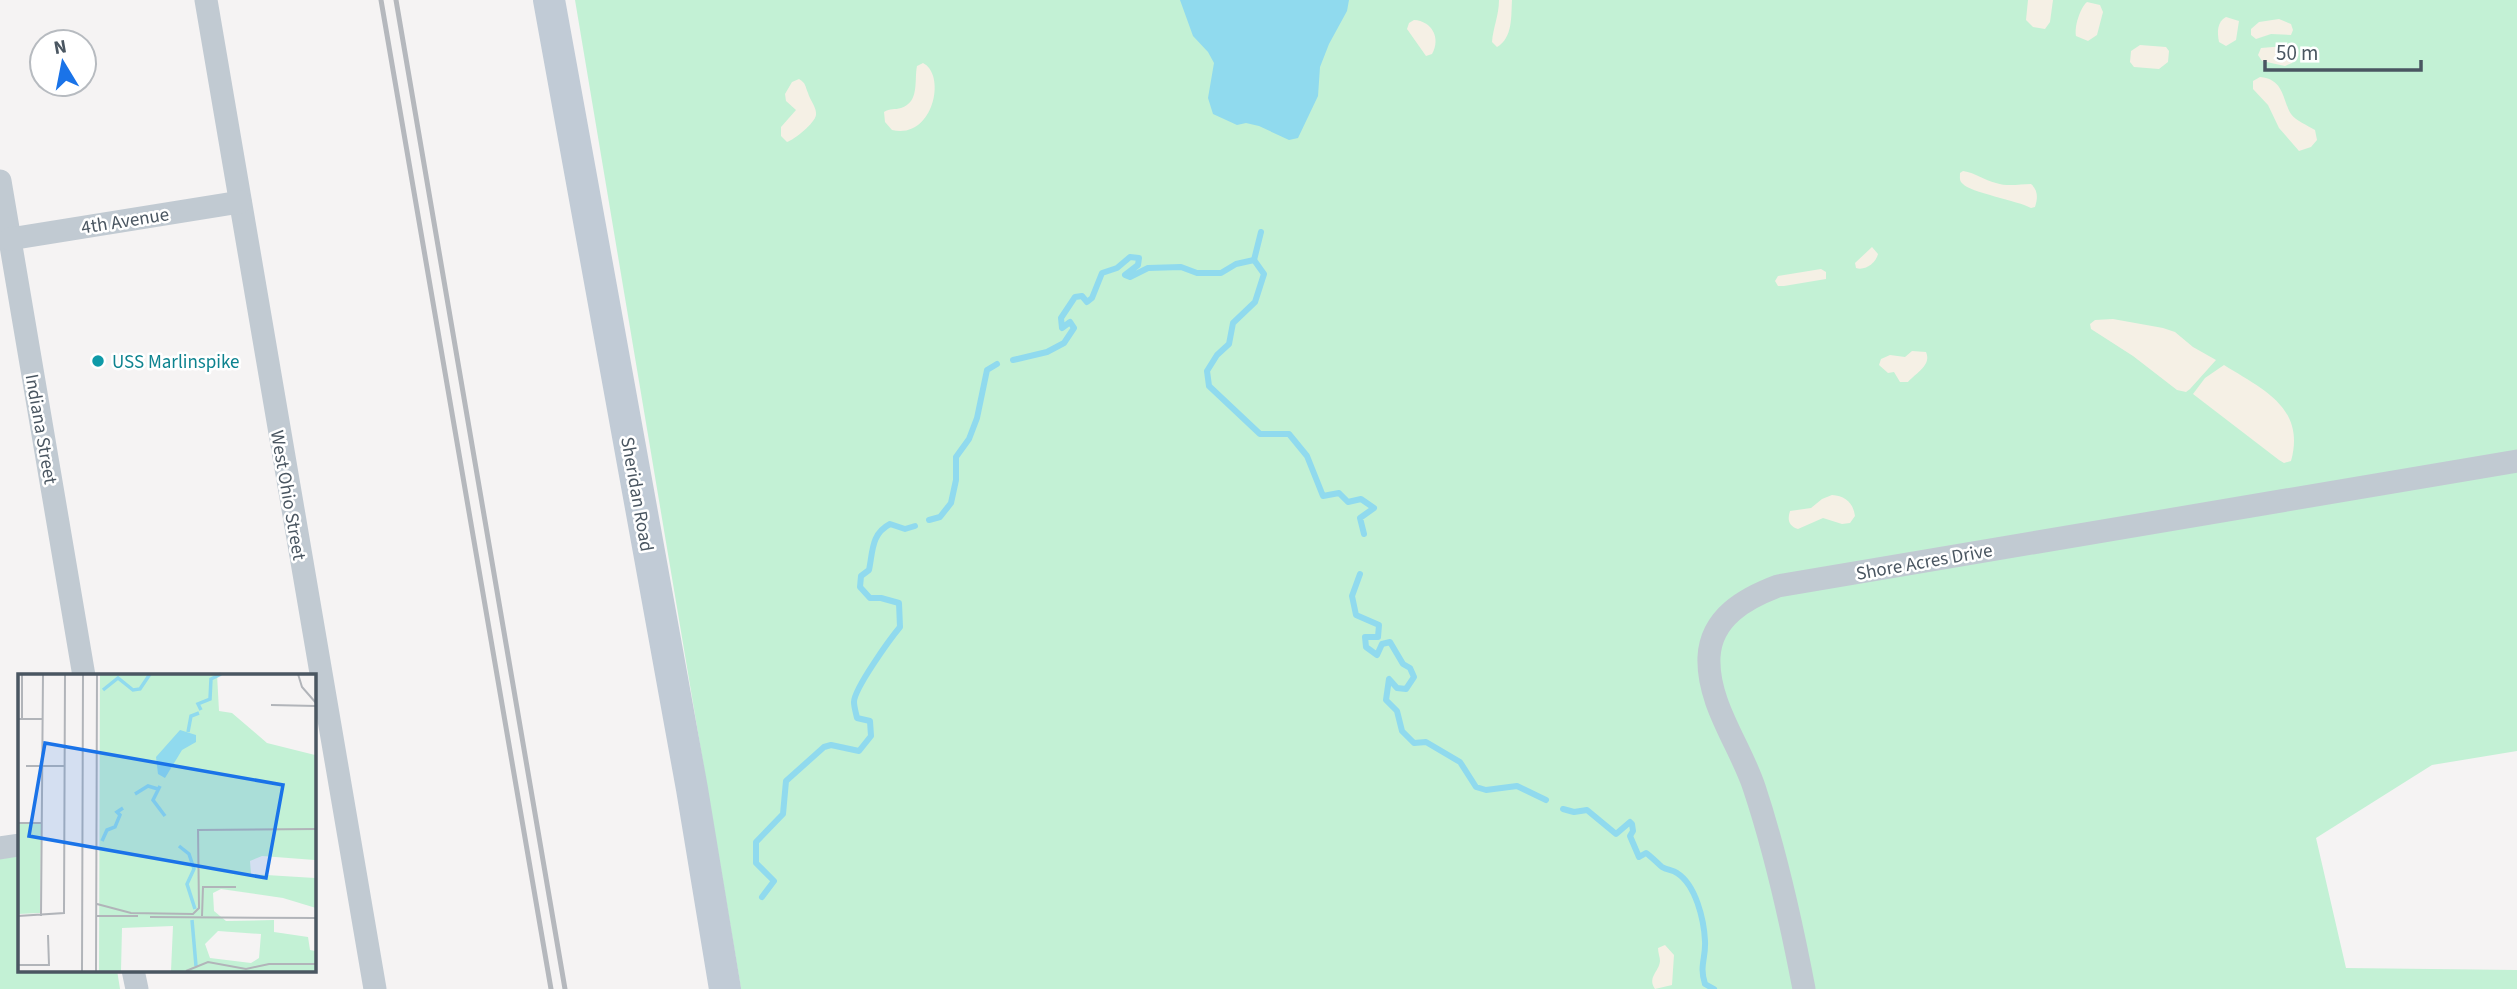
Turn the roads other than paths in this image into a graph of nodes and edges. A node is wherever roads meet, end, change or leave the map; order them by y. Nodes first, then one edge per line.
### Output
1 (206, 0) edge
2 (549, 0) edge
3 (0, 181) edge
4 (240, 202) junction
5 (10, 239) junction
6 (2517, 461) edge
7 (84, 674) edge
8 (18, 845) edge
9 (0, 848) edge
10 (375, 989) edge
11 (725, 989) edge
12 (1804, 989) edge

1 - 4 street, West Ohio Street
2 - 11 main road, Sheridan Road
3 - 5 street, Indiana Street
4 - 5 street, 4th Avenue
4 - 10 street, West Ohio Street
5 - 7 street, Indiana Street
6 - 12 street, Shore Acres Drive
8 - 9 street

